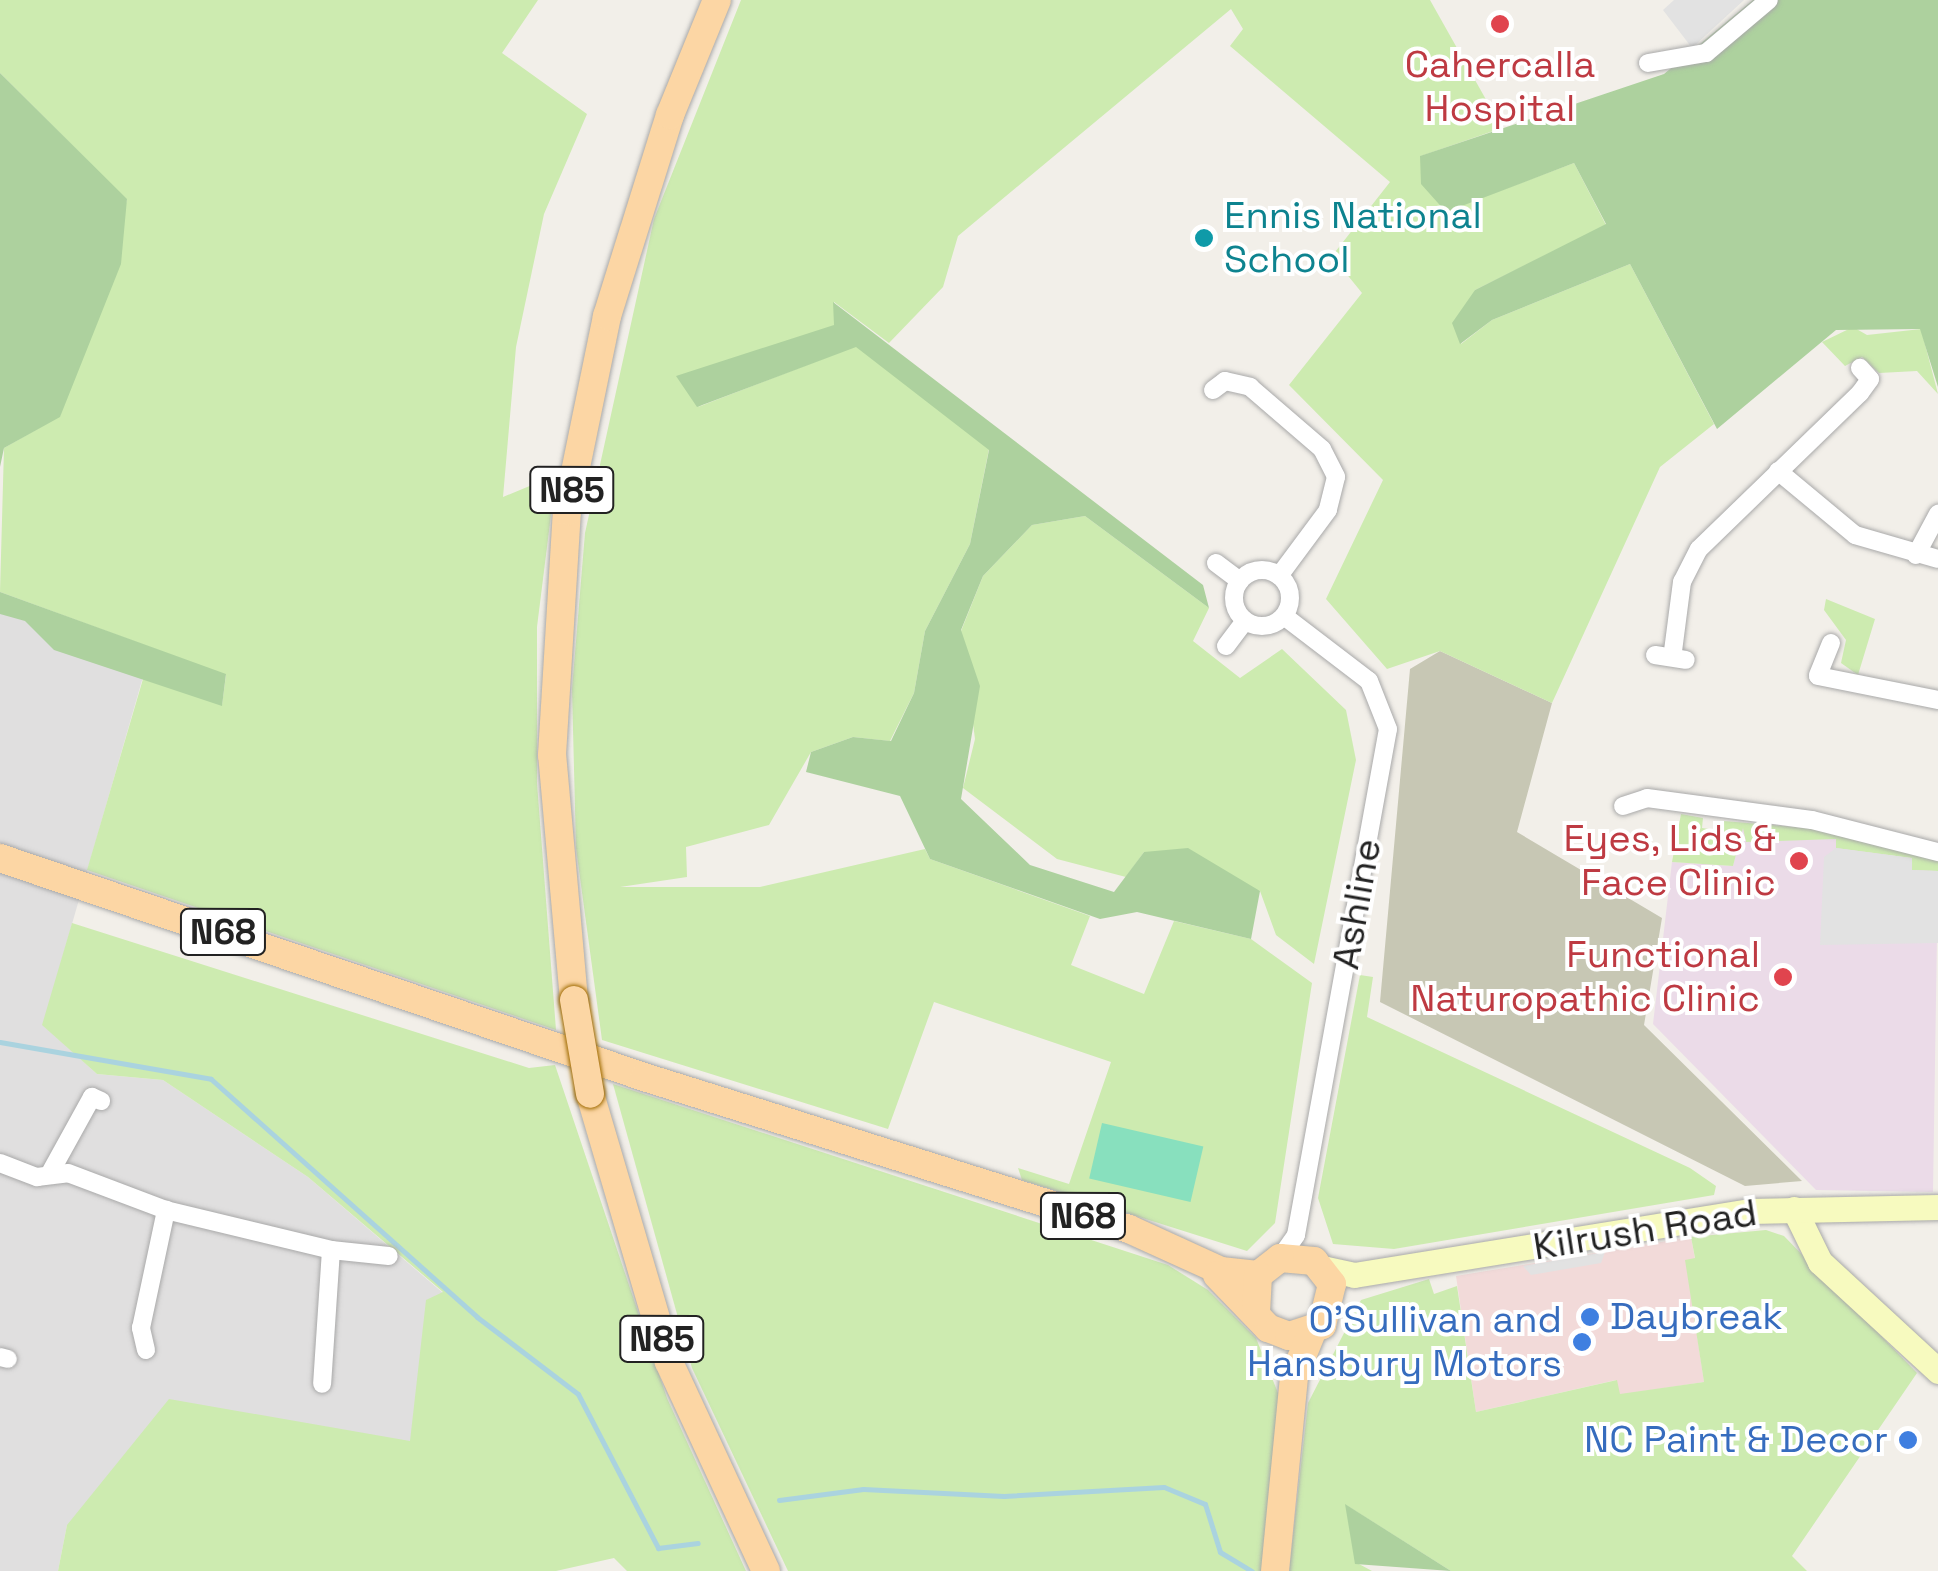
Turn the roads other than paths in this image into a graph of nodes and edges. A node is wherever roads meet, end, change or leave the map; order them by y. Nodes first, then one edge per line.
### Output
1 (717, 0) edge
2 (1769, 0) edge
3 (1648, 63) dead end
4 (1860, 368) dead end
5 (1213, 390) dead end
6 (1778, 471) junction
7 (1938, 514) edge
8 (1916, 554) junction
9 (1938, 559) edge
10 (1216, 563) dead end
11 (1279, 576) junction
12 (1240, 581) junction
13 (1284, 616) junction
14 (1245, 621) junction
15 (1831, 643) dead end
16 (1226, 646) dead end
17 (1671, 655) dead end
18 (1938, 700) edge
19 (1623, 806) dead end
20 (1938, 852) edge
21 (0, 858) edge
22 (102, 1101) dead end
23 (0, 1163) edge
24 (50, 1174) junction
25 (1938, 1208) edge
26 (1794, 1209) junction
27 (166, 1210) junction
28 (331, 1250) junction
29 (389, 1256) dead end
30 (1292, 1259) junction
31 (1199, 1262) junction
32 (1354, 1275) junction
33 (1334, 1302) junction
34 (1262, 1320) junction
35 (1312, 1332) junction
36 (146, 1350) dead end
37 (1938, 1371) edge
38 (1294, 1376) junction
39 (322, 1384) dead end
40 (766, 1571) edge
41 (1275, 1571) edge

1 - 40 main road, N85, bridge
2 - 3 street
4 - 6 street
5 - 11 street
6 - 8 street
6 - 17 street
7 - 8 street
8 - 9 street
10 - 12 street
11 - 12 street
11 - 13 street
12 - 14 street
13 - 14 street
13 - 30 street, Ashline
14 - 16 street
15 - 18 street
19 - 20 street
21 - 31 main road, N68
22 - 24 street
23 - 24 street
24 - 27 street
25 - 26 main road, Kilrush Road
26 - 32 main road, Kilrush Road
26 - 37 main road
27 - 28 street
27 - 36 street
28 - 29 street
28 - 39 street
30 - 31 main road, N68
30 - 32 main road, Kilrush Road
30 - 33 main road
30 - 34 main road
31 - 34 main road, N68
32 - 33 main road
33 - 35 main road
34 - 35 main road
34 - 38 main road, N68
35 - 38 main road
38 - 41 main road

